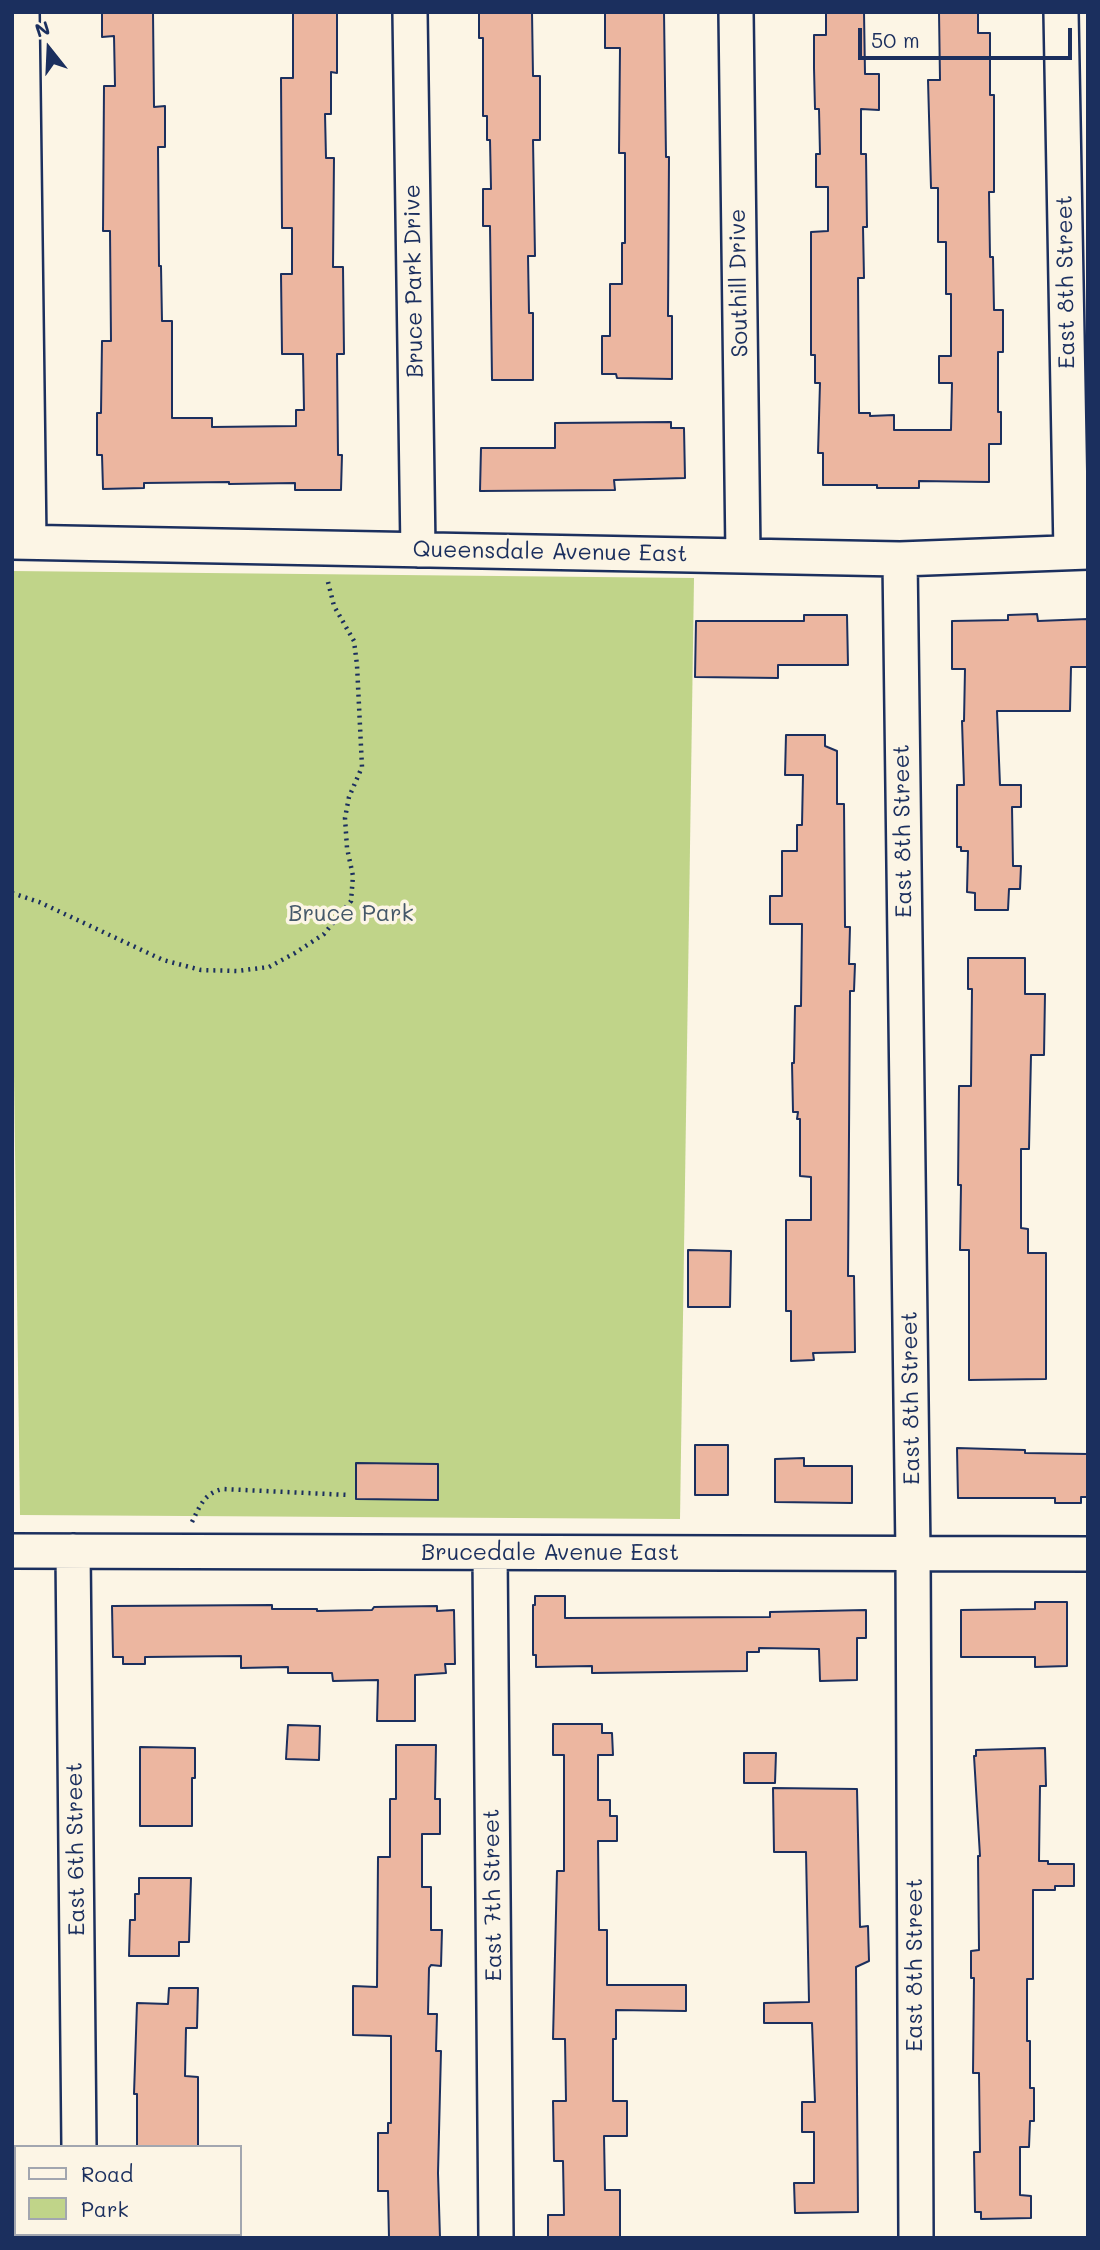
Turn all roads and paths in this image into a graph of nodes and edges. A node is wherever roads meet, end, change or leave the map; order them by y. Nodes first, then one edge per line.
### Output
1 (22, 12) edge
2 (410, 12) edge
3 (736, 12) edge
4 (1061, 12) edge
5 (21, 542) edge
6 (418, 551) junction
7 (1080, 552) edge
8 (743, 554) junction
9 (900, 559) junction
10 (326, 572) dead end
11 (12, 893) edge
12 (349, 1495) dead end
13 (12, 1551) edge
14 (73, 1551) junction
15 (184, 1552) junction
16 (490, 1553) junction
17 (913, 1553) junction
18 (1088, 1554) edge
19 (79, 2145) edge
20 (496, 2238) edge
21 (916, 2238) edge

1 - 5 street
2 - 6 street, Bruce Park Drive
3 - 8 street, Southill Drive
4 - 7 street, East 8th Street
5 - 6 street, Queensdale Avenue East
6 - 8 street, Queensdale Avenue East
7 - 9 street, Queensdale Avenue East
8 - 9 street, Queensdale Avenue East
9 - 17 street, East 8th Street
10 - 11 path
12 - 15 path
13 - 14 street, Brucedale Avenue East
14 - 15 street, Brucedale Avenue East
14 - 19 street, East 6th Street
15 - 16 street, Brucedale Avenue East
16 - 17 street, Brucedale Avenue East
16 - 20 street, East 7th Street
17 - 18 street, Brucedale Avenue East
17 - 21 street, East 8th Street

